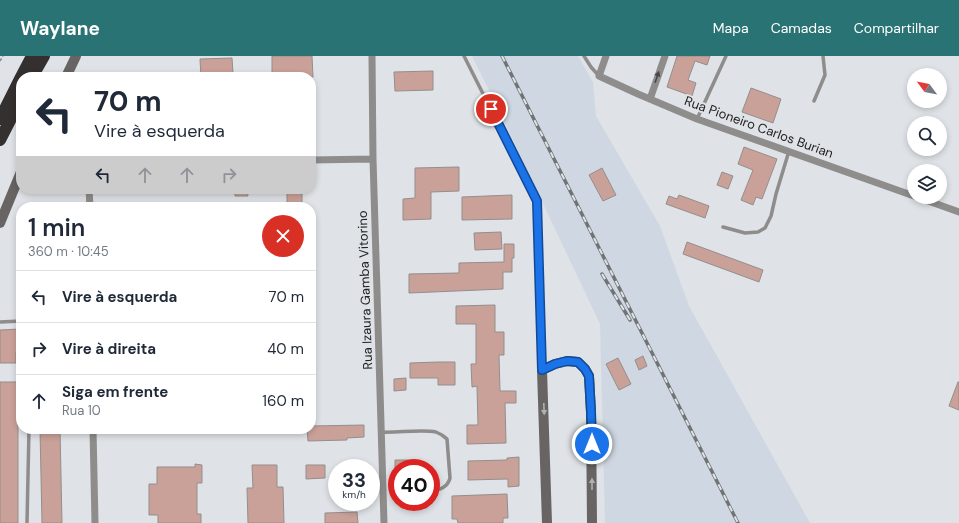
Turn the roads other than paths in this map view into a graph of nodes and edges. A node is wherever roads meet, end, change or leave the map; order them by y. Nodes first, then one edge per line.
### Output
1 (32, 56) edge
2 (44, 56) edge
3 (76, 56) edge
4 (372, 56) edge
5 (464, 56) edge
6 (584, 56) edge
7 (606, 56) edge
8 (665, 56) edge
9 (726, 56) edge
10 (823, 56) edge
11 (24, 72) edge
12 (35, 72) edge
13 (68, 72) edge
14 (598, 76) junction
15 (16, 87) edge
16 (650, 98) junction
17 (814, 101) dead end
18 (16, 109) edge
19 (0, 119) edge
20 (697, 119) junction
21 (0, 140) edge
22 (789, 152) junction
23 (373, 159) junction
24 (316, 160) edge
25 (16, 184) edge
26 (907, 193) edge
27 (937, 204) edge
28 (959, 212) edge
29 (0, 222) edge
30 (723, 227) dead end
31 (16, 321) edge
32 (0, 322) edge
33 (542, 370) junction
34 (381, 432) junction
35 (29, 434) edge
36 (93, 434) edge
37 (440, 489) edge
38 (27, 523) edge
39 (95, 523) edge
40 (384, 523) edge
41 (547, 523) edge
42 (592, 523) edge

1 - 11 highway
2 - 12 highway
3 - 13 street
4 - 23 street, Rua Izaura Gamba Vitorino
5 - 33 lane
6 - 14 lane
7 - 14 street
16 -> 8 street
9 - 20 lane
10 - 17 lane
14 - 16 street, Rua Pioneiro Carlos Burian
15 - 19 highway
16 - 20 street, Rua Pioneiro Carlos Burian
18 - 21 highway
20 - 22 street, Rua Pioneiro Carlos Burian
22 - 26 street, Rua Pioneiro Carlos Burian
22 - 30 lane
23 - 24 street
23 - 34 street, Rua Izaura Gamba Vitorino
25 - 29 street
27 - 28 street, Rua Pioneiro Carlos Burian
31 - 32 lane
33 -> 41 street
42 -> 33 street
34 - 37 lane
34 - 40 street, Rua Izaura Gamba Vitorino
35 - 38 lane
36 - 39 street

